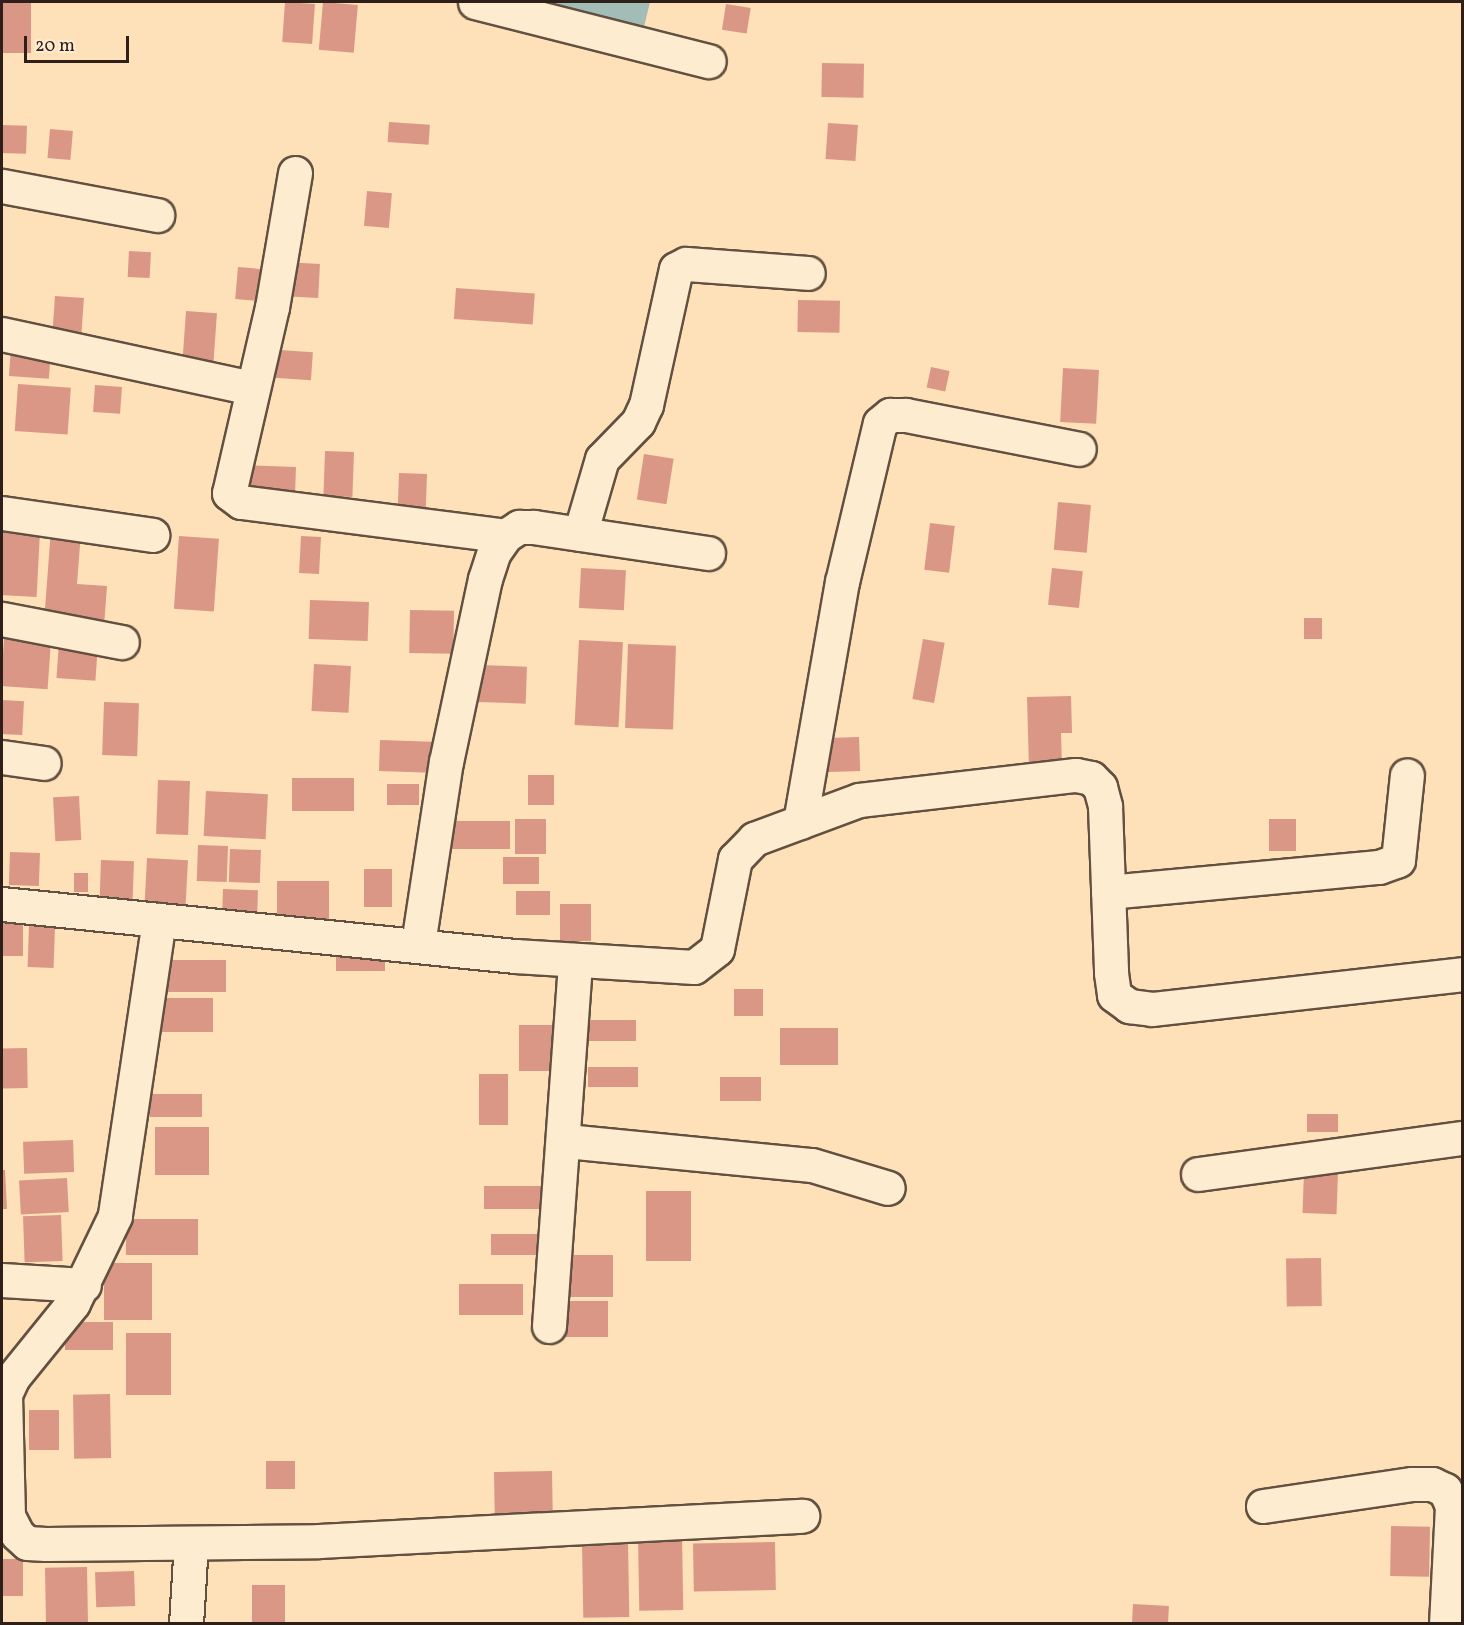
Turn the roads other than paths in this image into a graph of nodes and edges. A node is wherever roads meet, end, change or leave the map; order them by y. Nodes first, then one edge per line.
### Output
1 (475, 2) edge
2 (709, 61) dead end
3 (295, 173) dead end
4 (2, 186) edge
5 (157, 215) dead end
6 (808, 273) dead end
7 (2, 334) edge
8 (251, 388) junction
9 (1079, 449) dead end
10 (2, 513) edge
11 (580, 534) junction
12 (152, 535) dead end
13 (505, 536) junction
14 (708, 553) dead end
15 (2, 620) edge
16 (122, 642) dead end
17 (2, 757) edge
18 (44, 763) dead end
19 (1407, 776) dead end
20 (800, 822) junction
21 (1108, 892) junction
22 (2, 904) edge
23 (159, 920) junction
24 (418, 944) junction
25 (575, 960) junction
26 (1462, 974) edge
27 (1462, 1138) edge
28 (566, 1142) junction
29 (1198, 1174) dead end
30 (888, 1188) dead end
31 (2, 1280) edge
32 (84, 1285) junction
33 (549, 1326) dead end
34 (1454, 1487) edge
35 (1263, 1506) dead end
36 (802, 1516) dead end
37 (191, 1543) junction
38 (186, 1623) edge
39 (1446, 1623) edge

1 - 2 street
3 - 8 street
4 - 5 street
6 - 11 street
7 - 8 street
8 - 13 street
9 - 20 street
10 - 12 street
11 - 13 street
11 - 14 street
13 - 24 street
15 - 16 street
17 - 18 street
19 - 21 street
20 - 21 street
20 - 25 street
21 - 26 street
22 - 23 street
23 - 24 street
23 - 32 street
24 - 25 street
25 - 28 street
27 - 29 street
28 - 30 street
28 - 33 street
31 - 32 street
32 - 37 street
34 - 35 street
34 - 39 street
36 - 37 street
37 - 38 street

